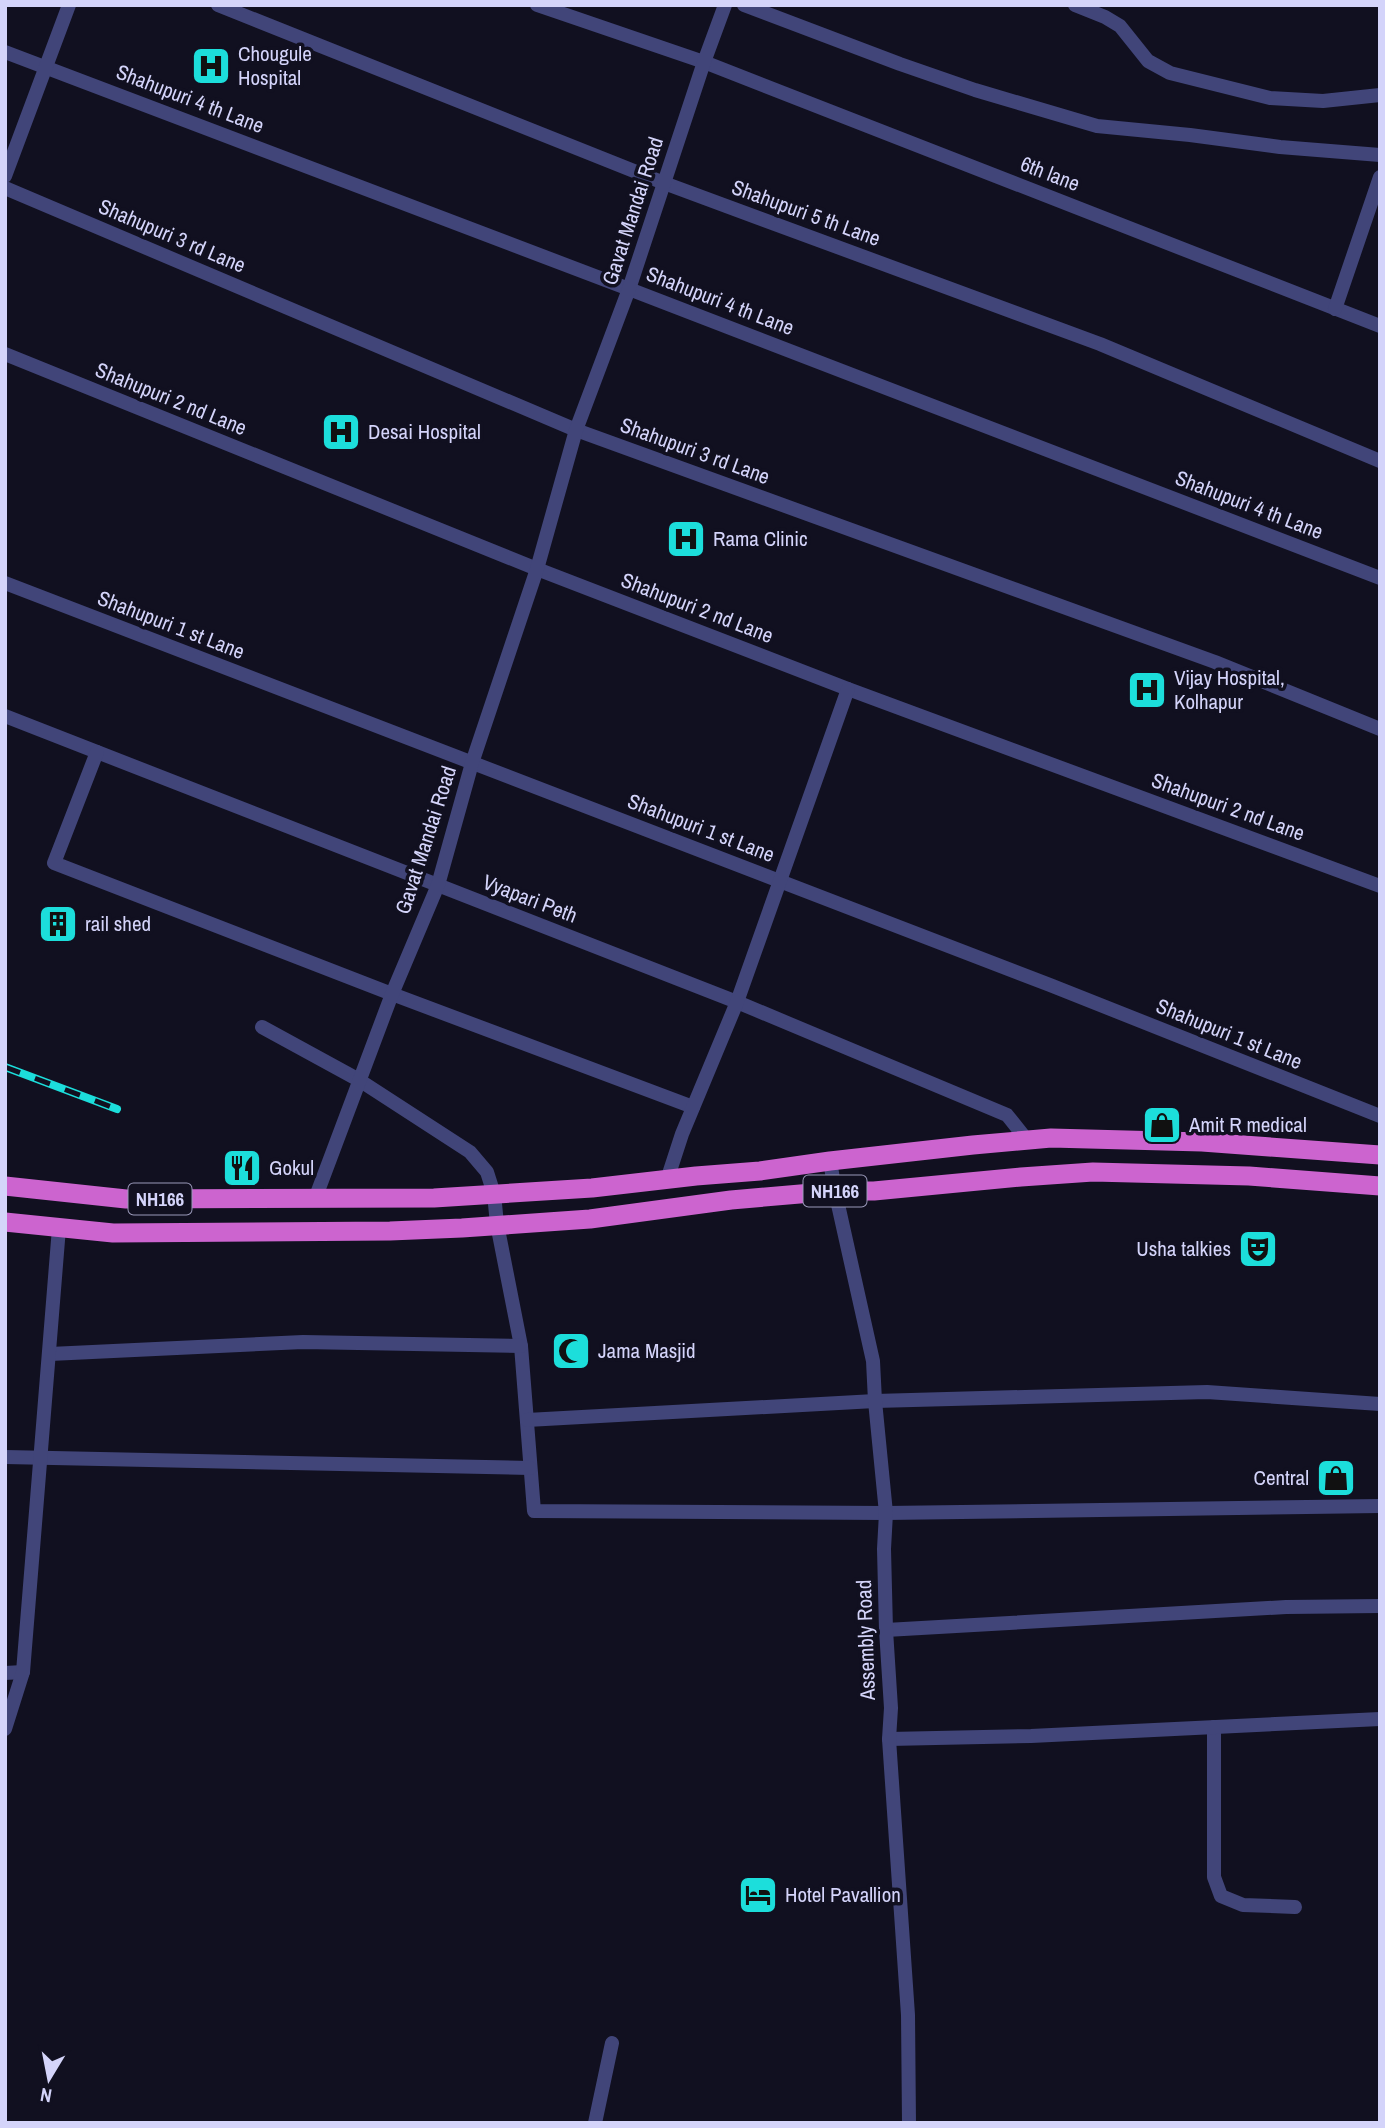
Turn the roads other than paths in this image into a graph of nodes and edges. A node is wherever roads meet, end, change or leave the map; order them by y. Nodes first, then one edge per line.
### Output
1 (69, 5) edge
2 (218, 5) edge
3 (537, 5) edge
4 (725, 5) edge
5 (744, 5) edge
6 (1075, 5) edge
7 (5, 52) edge
8 (704, 62) junction
9 (46, 67) junction
10 (1380, 95) edge
11 (1380, 155) edge
12 (5, 176) edge
13 (1380, 177) edge
14 (664, 183) junction
15 (5, 188) edge
16 (1376, 202) edge
17 (629, 289) junction
18 (1335, 309) junction
19 (1380, 326) edge
20 (5, 354) edge
21 (576, 429) junction
22 (1380, 460) edge
23 (537, 569) junction
24 (1380, 578) edge
25 (5, 583) edge
26 (848, 689) junction
27 (5, 716) edge
28 (1380, 729) edge
29 (97, 751) junction
30 (472, 764) junction
31 (779, 881) junction
32 (438, 885) junction
33 (1380, 886) edge
34 (392, 995) junction
35 (737, 1002) junction
36 (262, 1027) dead end
37 (359, 1080) junction
38 (693, 1107) junction
39 (1380, 1116) edge
40 (1027, 1140) junction
41 (1380, 1155) edge
42 (830, 1161) junction
43 (667, 1180) junction
44 (5, 1186) edge
45 (1380, 1186) edge
46 (835, 1191) junction
47 (494, 1194) junction
48 (315, 1199) junction
49 (5, 1222) edge
50 (497, 1224) junction
51 (59, 1228) junction
52 (521, 1346) junction
53 (50, 1354) junction
54 (874, 1401) junction
55 (1380, 1404) edge
56 (527, 1420) junction
57 (5, 1457) edge
58 (41, 1457) junction
59 (530, 1468) junction
60 (1380, 1506) edge
61 (886, 1513) junction
62 (1380, 1606) edge
63 (886, 1630) junction
64 (5, 1672) edge
65 (23, 1672) junction
66 (1380, 1719) edge
67 (1214, 1727) junction
68 (5, 1729) edge
69 (889, 1739) junction
70 (1295, 1907) dead end
71 (612, 2043) dead end
72 (595, 2123) edge
73 (909, 2123) edge

1 - 9 street
2 - 14 street, Shahupuri 5 th Lane
3 - 8 street, 6th lane
4 - 8 street, Gavat Mandai Road
5 - 11 street
6 - 10 street
7 - 9 street, Shahupuri 4 th Lane
8 - 14 street, Gavat Mandai Road
8 - 18 street, 6th lane
9 - 12 street
9 - 17 street, Shahupuri 4 th Lane
13 - 16 street
14 - 17 street, Gavat Mandai Road
14 - 22 street, Shahupuri 5 th Lane
15 - 21 street, Shahupuri 3 rd Lane
16 - 18 street
17 - 21 street, Gavat Mandai Road
17 - 24 street, Shahupuri 4 th Lane
18 - 19 street, 6th lane
20 - 23 street, Shahupuri 2 nd Lane
21 - 23 street, Gavat Mandai Road
21 - 28 street, Shahupuri 3 rd Lane
23 - 26 street, Shahupuri 2 nd Lane
23 - 30 street, Gavat Mandai Road
25 - 30 street, Shahupuri 1 st Lane
26 - 31 street
26 - 33 street, Shahupuri 2 nd Lane
27 - 29 street, Vyapari Peth
29 - 32 street, Vyapari Peth
29 - 34 street
30 - 31 street, Shahupuri 1 st Lane
30 - 32 street, Gavat Mandai Road
31 - 35 street
31 - 39 street, Shahupuri 1 st Lane
32 - 34 street, Gavat Mandai Road
32 - 35 street, Vyapari Peth
34 - 37 street, Gavat Mandai Road
34 - 38 street
35 - 38 street
35 - 40 street, Vyapari Peth
36 - 37 street
37 - 47 street
37 - 48 street, Gavat Mandai Road
38 - 43 street
40 - 41 highway, NH166
40 - 42 highway, NH166
42 - 43 highway, NH166
42 - 46 street, Assembly Road
43 - 47 highway, NH166
44 - 48 highway, NH166
45 - 46 highway, NH166
46 - 50 highway, NH166
46 - 54 street, Assembly Road
47 - 48 highway, NH166
47 - 50 street
49 - 51 highway, NH166
50 - 51 highway, NH166
50 - 52 street
51 - 53 street
52 - 53 street
52 - 56 street
53 - 58 street
54 - 55 street
54 - 56 street
54 - 61 street, Assembly Road
56 - 59 street
57 - 58 street
58 - 59 street
58 - 65 street
59 - 61 street
60 - 61 street
61 - 63 street, Assembly Road
62 - 63 street
63 - 69 street, Assembly Road
64 - 65 street
65 - 68 street
66 - 67 street
67 - 69 street
67 - 70 street
69 - 73 street, Assembly Road
71 - 72 street

